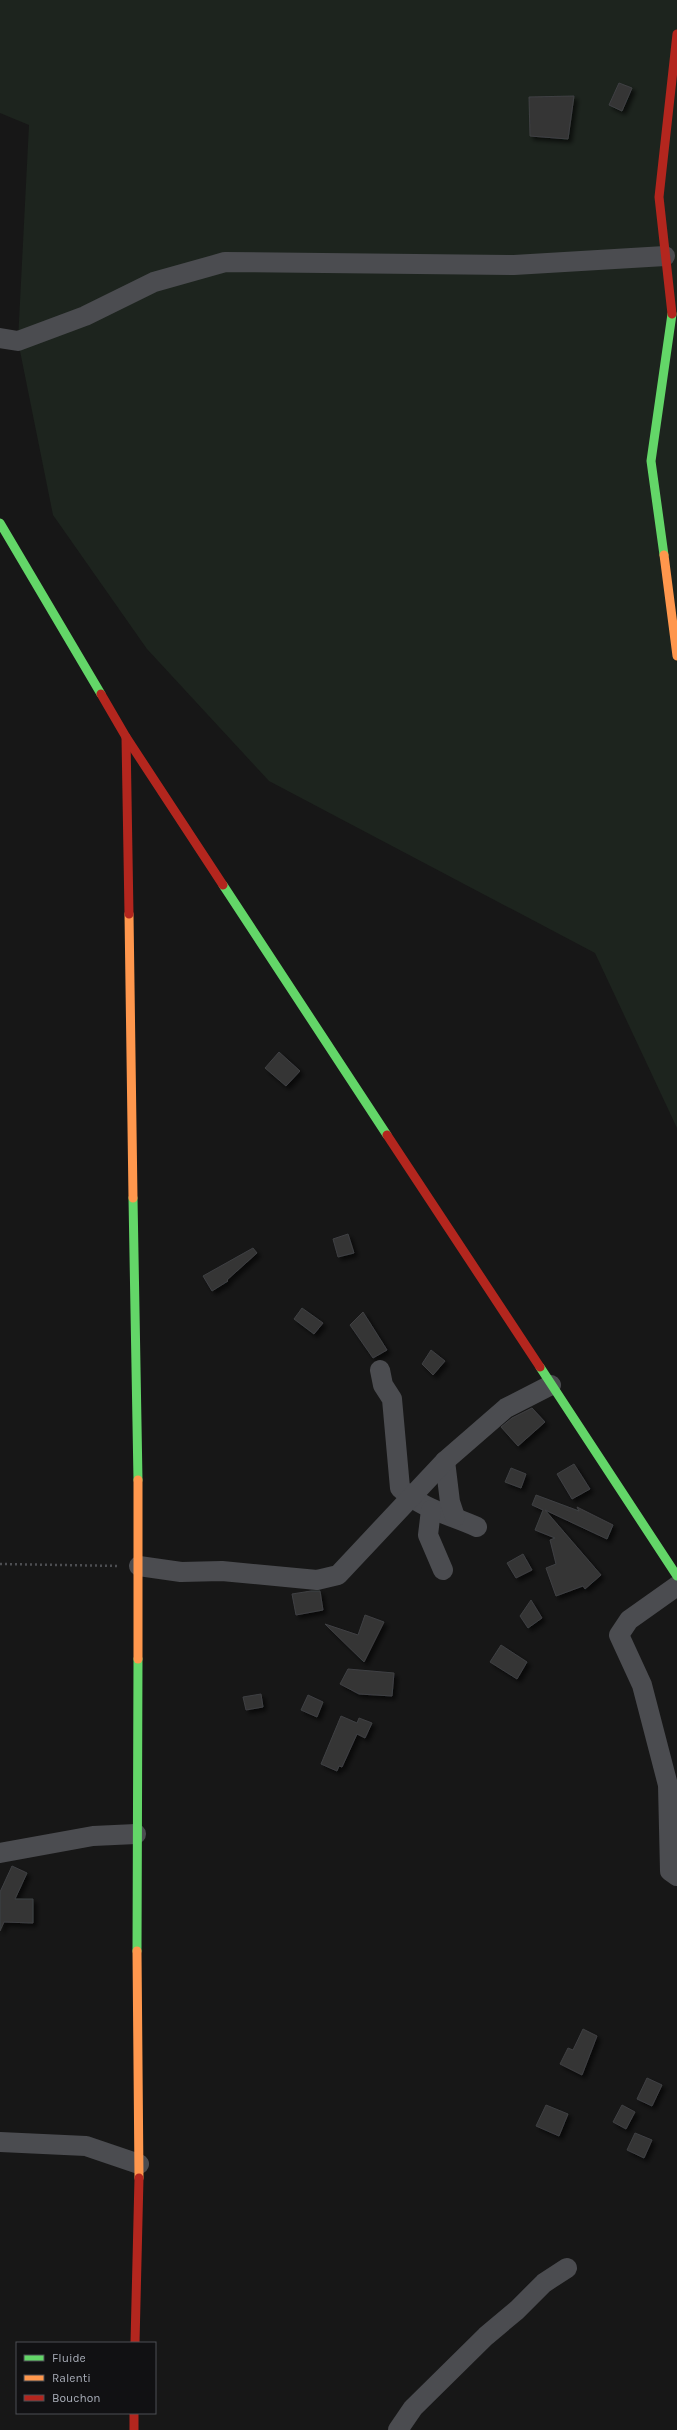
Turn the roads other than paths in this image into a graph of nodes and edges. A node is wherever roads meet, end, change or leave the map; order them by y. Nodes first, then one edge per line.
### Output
1 (677, 34) edge
2 (665, 256) junction
3 (0, 338) edge
4 (0, 523) edge
5 (677, 656) edge
6 (126, 737) junction
7 (380, 1370) dead end
8 (551, 1386) junction
9 (445, 1461) junction
10 (411, 1499) junction
11 (431, 1510) junction
12 (455, 1517) junction
13 (477, 1527) dead end
14 (138, 1566) junction
15 (443, 1570) dead end
16 (677, 1576) edge
17 (677, 1586) edge
18 (136, 1834) junction
19 (0, 1853) edge
20 (677, 1876) edge
21 (0, 2142) edge
22 (139, 2164) junction
23 (567, 2268) dead end
24 (135, 2342) edge
25 (134, 2414) edge
26 (134, 2430) edge
27 (398, 2430) edge

1 - 2 main road
2 - 3 street
2 - 5 main road
4 - 6 main road
6 - 8 main road
6 - 14 main road
7 - 10 street
8 - 9 street
8 - 16 main road
9 - 10 street
9 - 12 street
10 - 11 street
10 - 14 street
11 - 12 street
11 - 15 street
12 - 13 street
14 - 18 main road
17 - 20 street
18 - 19 street
18 - 22 main road
21 - 22 street
22 - 24 main road
23 - 27 street
25 - 26 main road

